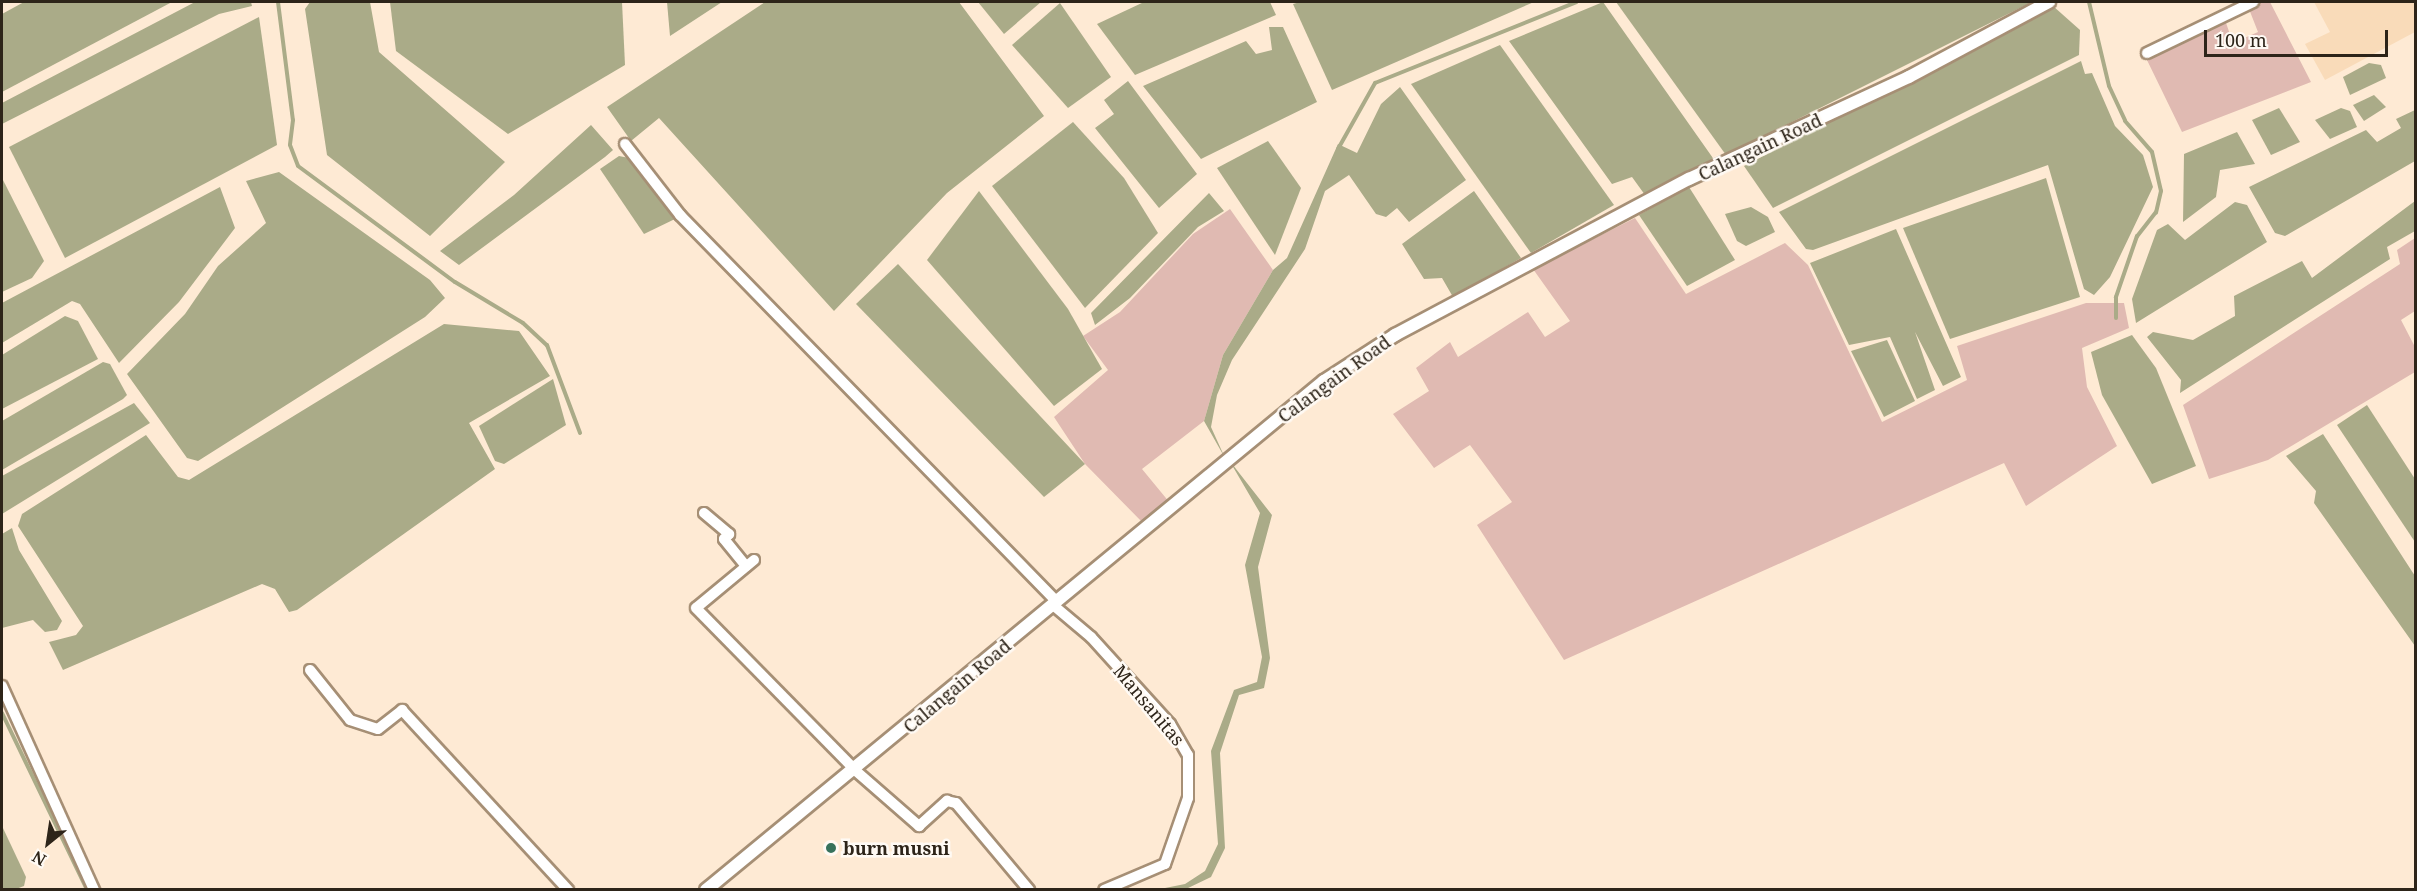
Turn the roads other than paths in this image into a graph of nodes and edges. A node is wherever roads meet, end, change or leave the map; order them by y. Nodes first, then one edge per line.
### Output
1 (2049, 2) edge
2 (2253, 2) edge
3 (2147, 53) dead end
4 (625, 144) dead end
5 (704, 513) dead end
6 (1055, 604) junction
7 (310, 670) dead end
8 (2, 686) edge
9 (855, 771) junction
10 (94, 890) edge
11 (568, 890) edge
12 (706, 890) edge
13 (1029, 890) edge
14 (1104, 890) edge

1 - 6 street, Calangain Road
2 - 3 street
4 - 6 street, Mansanitas
5 - 9 street
6 - 9 street, Calangain Road
6 - 14 street, Mansanitas
7 - 11 street
8 - 10 street
9 - 12 street, Calangain Road
9 - 13 street

